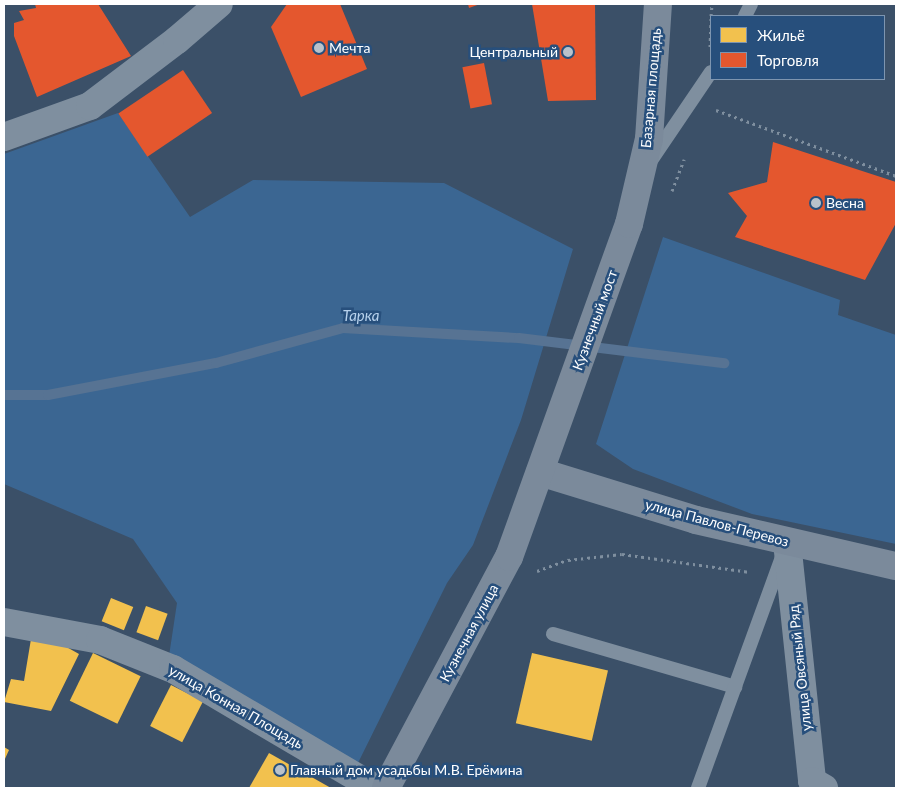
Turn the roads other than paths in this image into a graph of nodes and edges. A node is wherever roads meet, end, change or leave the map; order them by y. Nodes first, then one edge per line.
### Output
1 (219, 4) edge
2 (658, 4) edge
3 (710, 74) edge
4 (4, 138) edge
5 (643, 172) junction
6 (629, 224) joint
7 (540, 472) junction
8 (787, 542) junction
9 (896, 566) edge
10 (4, 622) edge
11 (552, 634) dead end
12 (735, 687) junction
13 (375, 788) edge
14 (386, 788) edge
15 (698, 788) edge
16 (824, 788) edge

1 - 4 street
2 - 5 main road, Базарная площадь
3 - 5 lane
5 - 6 main road, Базарная площадь
6 - 7 main road, Кузнечный мост
7 - 8 main road, улица Павлов-Перевоз
7 - 14 main road, Кузнечная улица
8 - 9 main road, улица Павлов-Перевоз
8 - 12 lane
8 - 16 street, улица Овсяный Ряд
10 - 13 street, улица Конная Площадь
11 - 12 lane
12 - 15 lane

